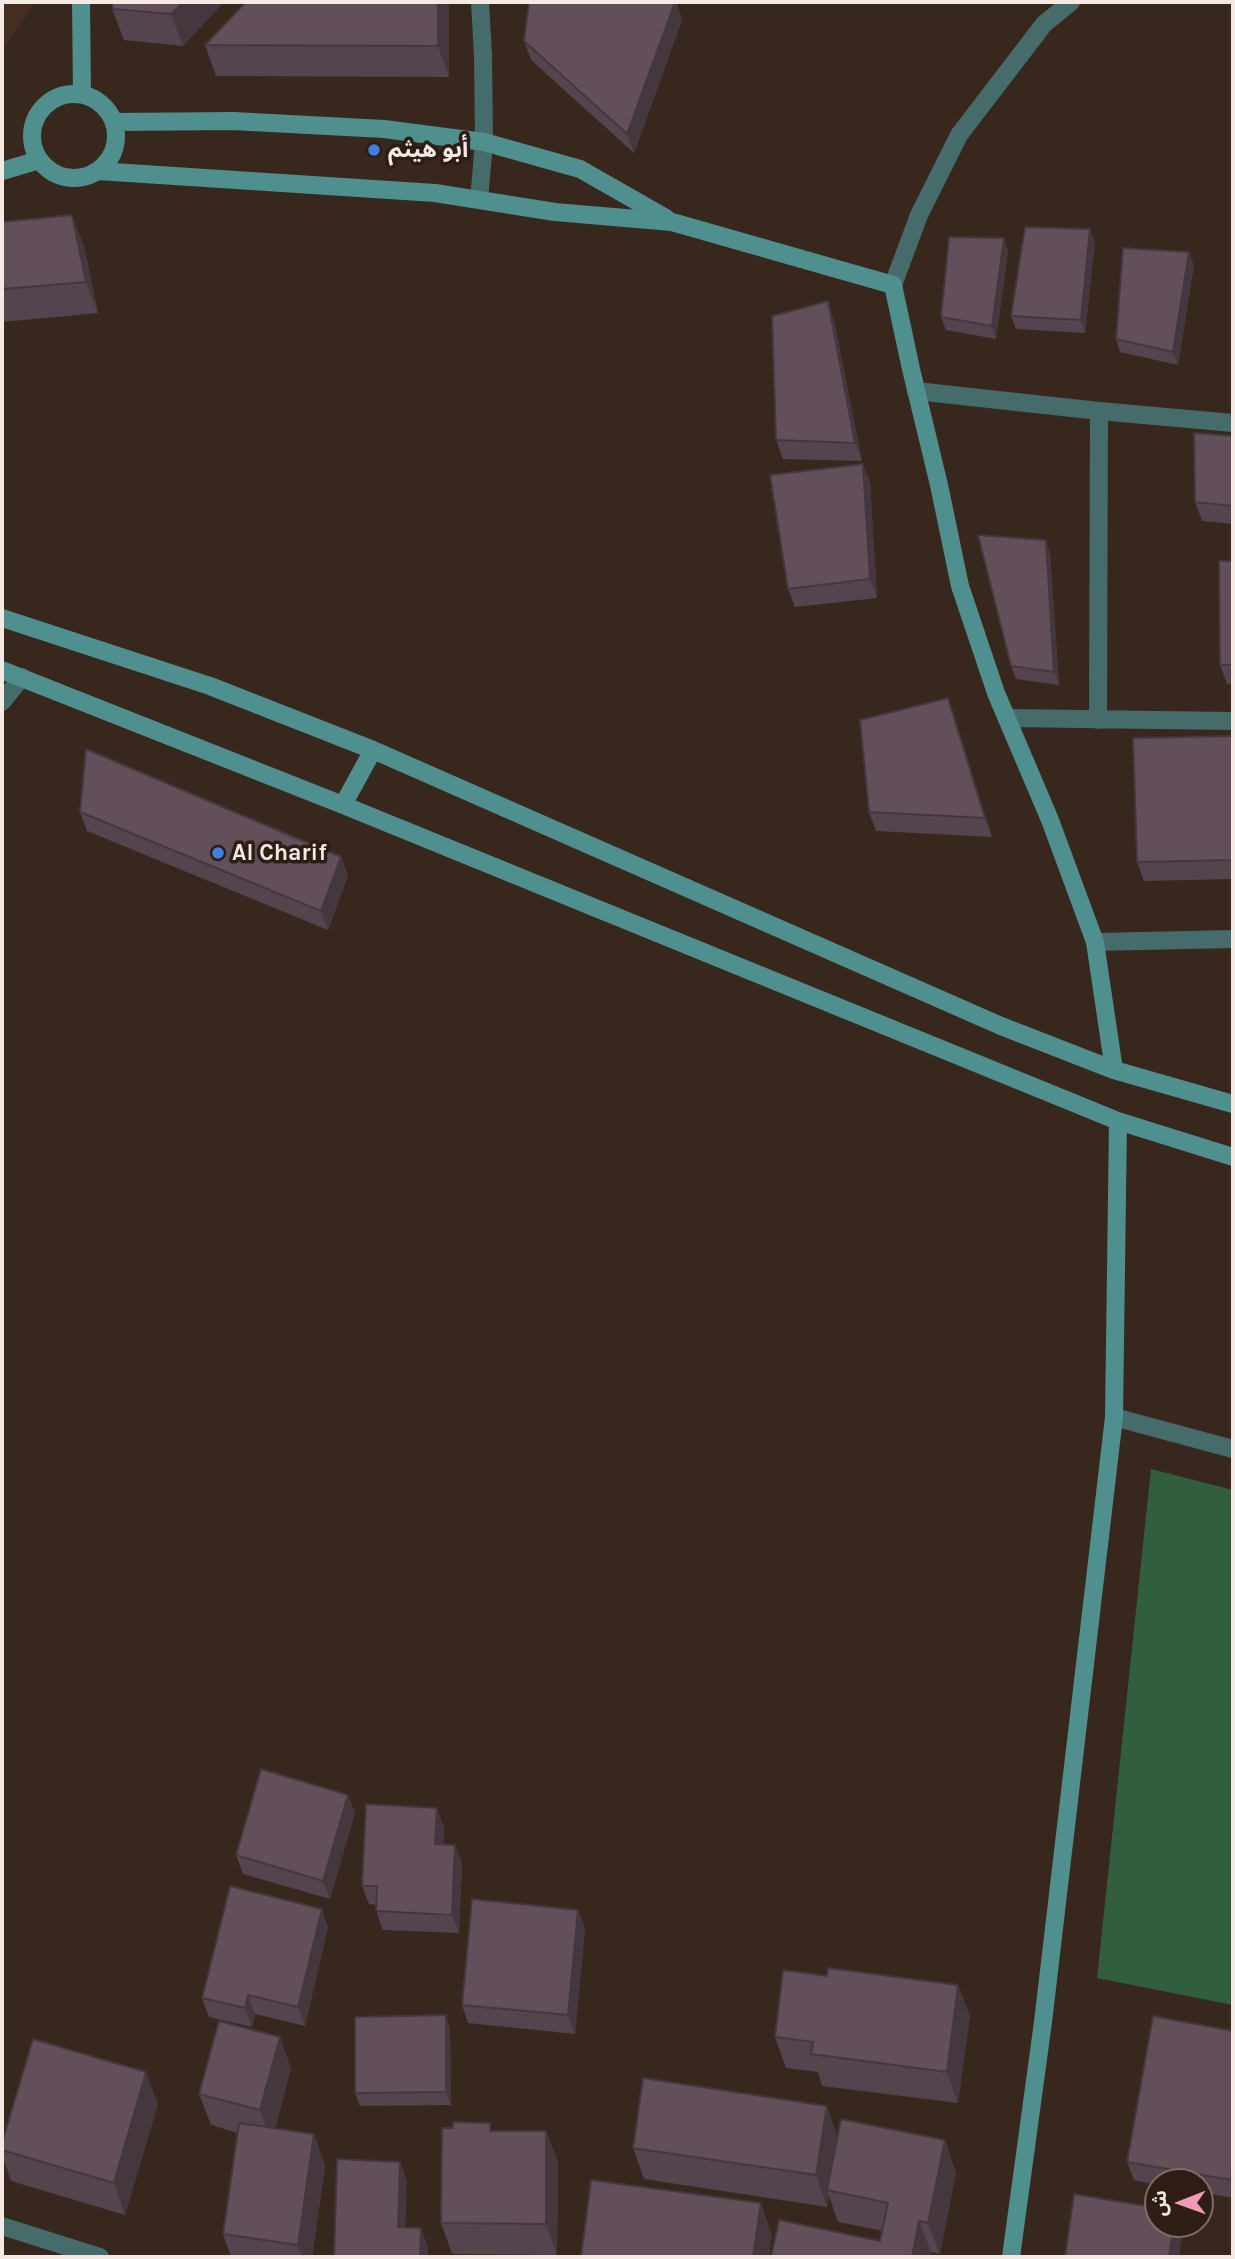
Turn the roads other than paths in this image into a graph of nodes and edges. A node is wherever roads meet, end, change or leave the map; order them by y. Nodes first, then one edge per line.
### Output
1 (81, 2) edge
2 (480, 2) edge
3 (1070, 2) edge
4 (82, 94) junction
5 (114, 122) junction
6 (484, 142) junction
7 (39, 160) junction
8 (99, 171) junction
9 (2, 172) edge
10 (479, 200) junction
11 (672, 222) junction
12 (893, 285) junction
13 (916, 391) junction
14 (1099, 411) junction
15 (1233, 424) edge
16 (2, 618) edge
17 (2, 670) edge
18 (22, 677) junction
19 (2, 702) edge
20 (1007, 718) junction
21 (1098, 720) junction
22 (1233, 721) edge
23 (373, 750) junction
24 (343, 805) junction
25 (1233, 939) edge
26 (1095, 942) junction
27 (1114, 1070) junction
28 (1233, 1104) edge
29 (1118, 1121) junction
30 (1233, 1157) edge
31 (1114, 1417) junction
32 (1233, 1449) edge
33 (2, 2226) edge
34 (100, 2257) edge
35 (1011, 2257) edge

1 - 4 street
2 - 6 street
3 - 12 street
4 - 5 street
4 - 7 street
5 - 6 street
5 - 8 street
6 - 10 street
6 - 11 street
7 - 8 street
7 - 9 street
8 - 10 street
10 - 11 street
11 - 12 street
12 - 13 street
13 - 14 street
13 - 20 street
14 - 15 street
14 - 21 street
16 - 23 street
17 - 18 street
18 - 19 street
18 - 24 street
20 - 21 street
20 - 26 street
21 - 22 street
23 - 24 street
23 - 27 street
24 - 29 street
25 - 26 street
26 - 27 street
27 - 28 street
29 - 30 street
29 - 31 street
31 - 32 street
31 - 35 street
33 - 34 street

